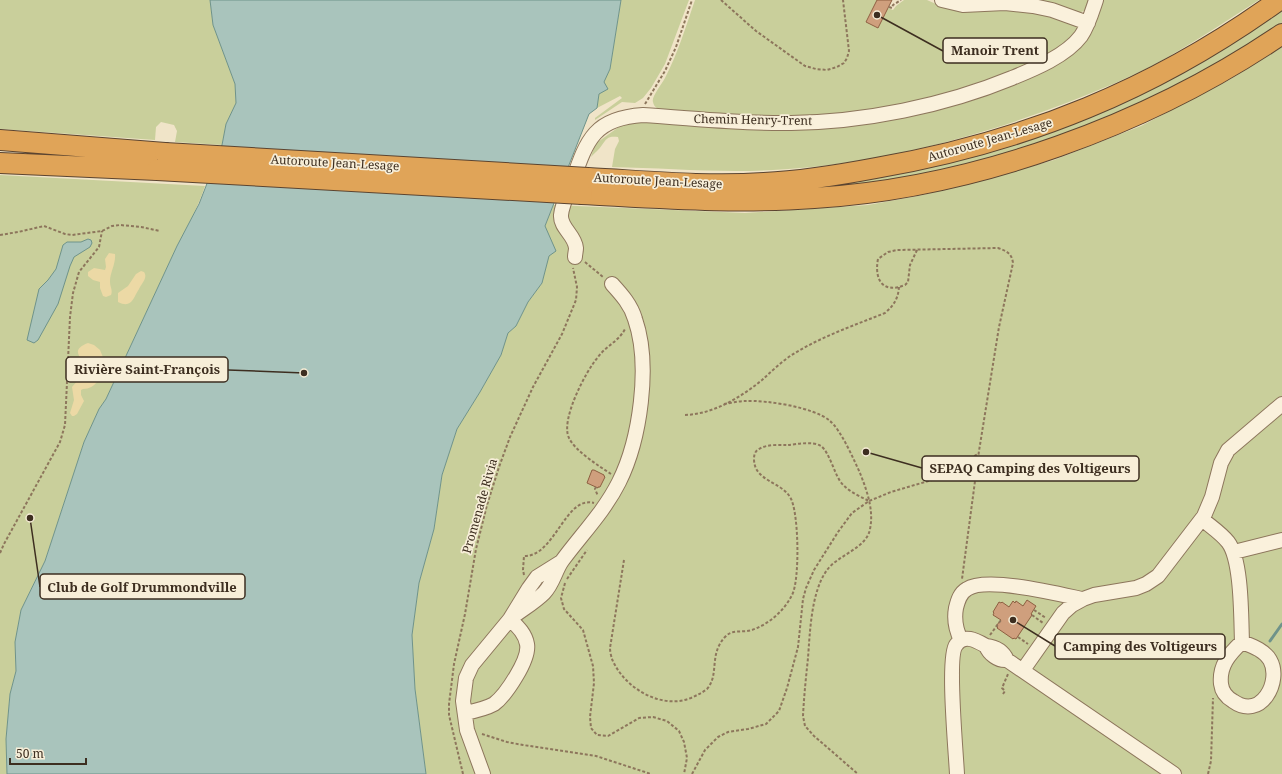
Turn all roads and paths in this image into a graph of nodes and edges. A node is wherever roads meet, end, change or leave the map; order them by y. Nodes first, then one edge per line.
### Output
1 (692, 0) edge
2 (721, 0) edge
3 (843, 0) edge
4 (901, 0) edge
5 (942, 0) edge
6 (1096, 0) edge
7 (1279, 0) edge
8 (888, 7) dead end
9 (1088, 23) junction
10 (1282, 34) edge
11 (643, 115) junction
12 (0, 140) edge
13 (161, 161) junction
14 (0, 163) edge
15 (585, 186) junction
16 (102, 231) junction
17 (160, 231) dead end
18 (0, 235) edge
19 (916, 250) junction
20 (575, 257) junction
21 (609, 282) joint
22 (899, 287) junction
23 (633, 313) junction
24 (724, 404) junction
25 (1279, 413) edge
26 (685, 415) dead end
27 (979, 453) junction
28 (620, 480) junction
29 (869, 501) junction
30 (603, 508) junction
31 (1202, 519) junction
32 (1282, 540) edge
33 (587, 549) dead end
34 (1234, 552) junction
35 (0, 553) edge
36 (524, 556) dead end
37 (624, 560) dead end
38 (963, 592) junction
39 (1082, 599) junction
40 (1034, 610) dead end
41 (1043, 615) dead end
42 (1032, 616) dead end
43 (510, 618) junction
44 (1000, 620) dead end
45 (1039, 621) dead end
46 (1018, 636) dead end
47 (961, 640) junction
48 (1025, 641) dead end
49 (987, 642) junction
50 (1242, 642) junction
51 (1015, 665) junction
52 (1220, 678) junction
53 (1003, 694) dead end
54 (465, 713) junction
55 (467, 730) junction
56 (481, 769) edge
57 (463, 774) edge
58 (490, 774) edge
59 (651, 774) edge
60 (684, 774) edge
61 (692, 774) edge
62 (858, 774) edge
63 (956, 774) edge
64 (1174, 774) edge
65 (1208, 774) edge

1 - 11 path
2 - 3 path
4 - 8 path
5 - 9 lane
6 - 9 lane, Chemin Henry-Trent
7 - 15 highway, Autoroute Jean-Lesage
9 - 11 lane, Chemin Henry-Trent
10 - 15 highway, Autoroute Jean-Lesage
11 - 20 lane, Chemin Henry-Trent
12 - 13 highway, Autoroute Jean-Lesage
13 - 14 highway, Autoroute Jean-Lesage
13 - 15 highway, Autoroute Jean-Lesage, bridge
16 - 17 path
16 - 18 path
16 - 35 path
19 - 22 path
19 - 22 path
19 - 27 path
20 - 21 path
20 - 57 path, Promenade Rivia
21 - 23 lane
22 - 24 path
23 - 28 lane
23 - 28 path
24 - 26 path
24 - 29 path
25 - 31 lane
27 - 29 path
27 - 38 path
28 - 30 lane
29 - 37 path
29 - 61 path
29 - 62 path
30 - 36 path
30 - 43 lane
31 - 34 lane
31 - 39 lane
32 - 34 lane
33 - 60 path
34 - 50 lane
38 - 39 lane
38 - 47 lane
39 - 51 lane
40 - 41 path
42 - 45 path
43 - 54 lane
43 - 54 lane
44 - 49 path
46 - 48 path
47 - 49 lane
47 - 63 lane
49 - 51 lane
50 - 52 lane
50 - 52 lane
51 - 53 path
51 - 64 lane
52 - 65 path
54 - 55 lane
55 - 56 lane
55 - 59 path
56 - 58 lane

